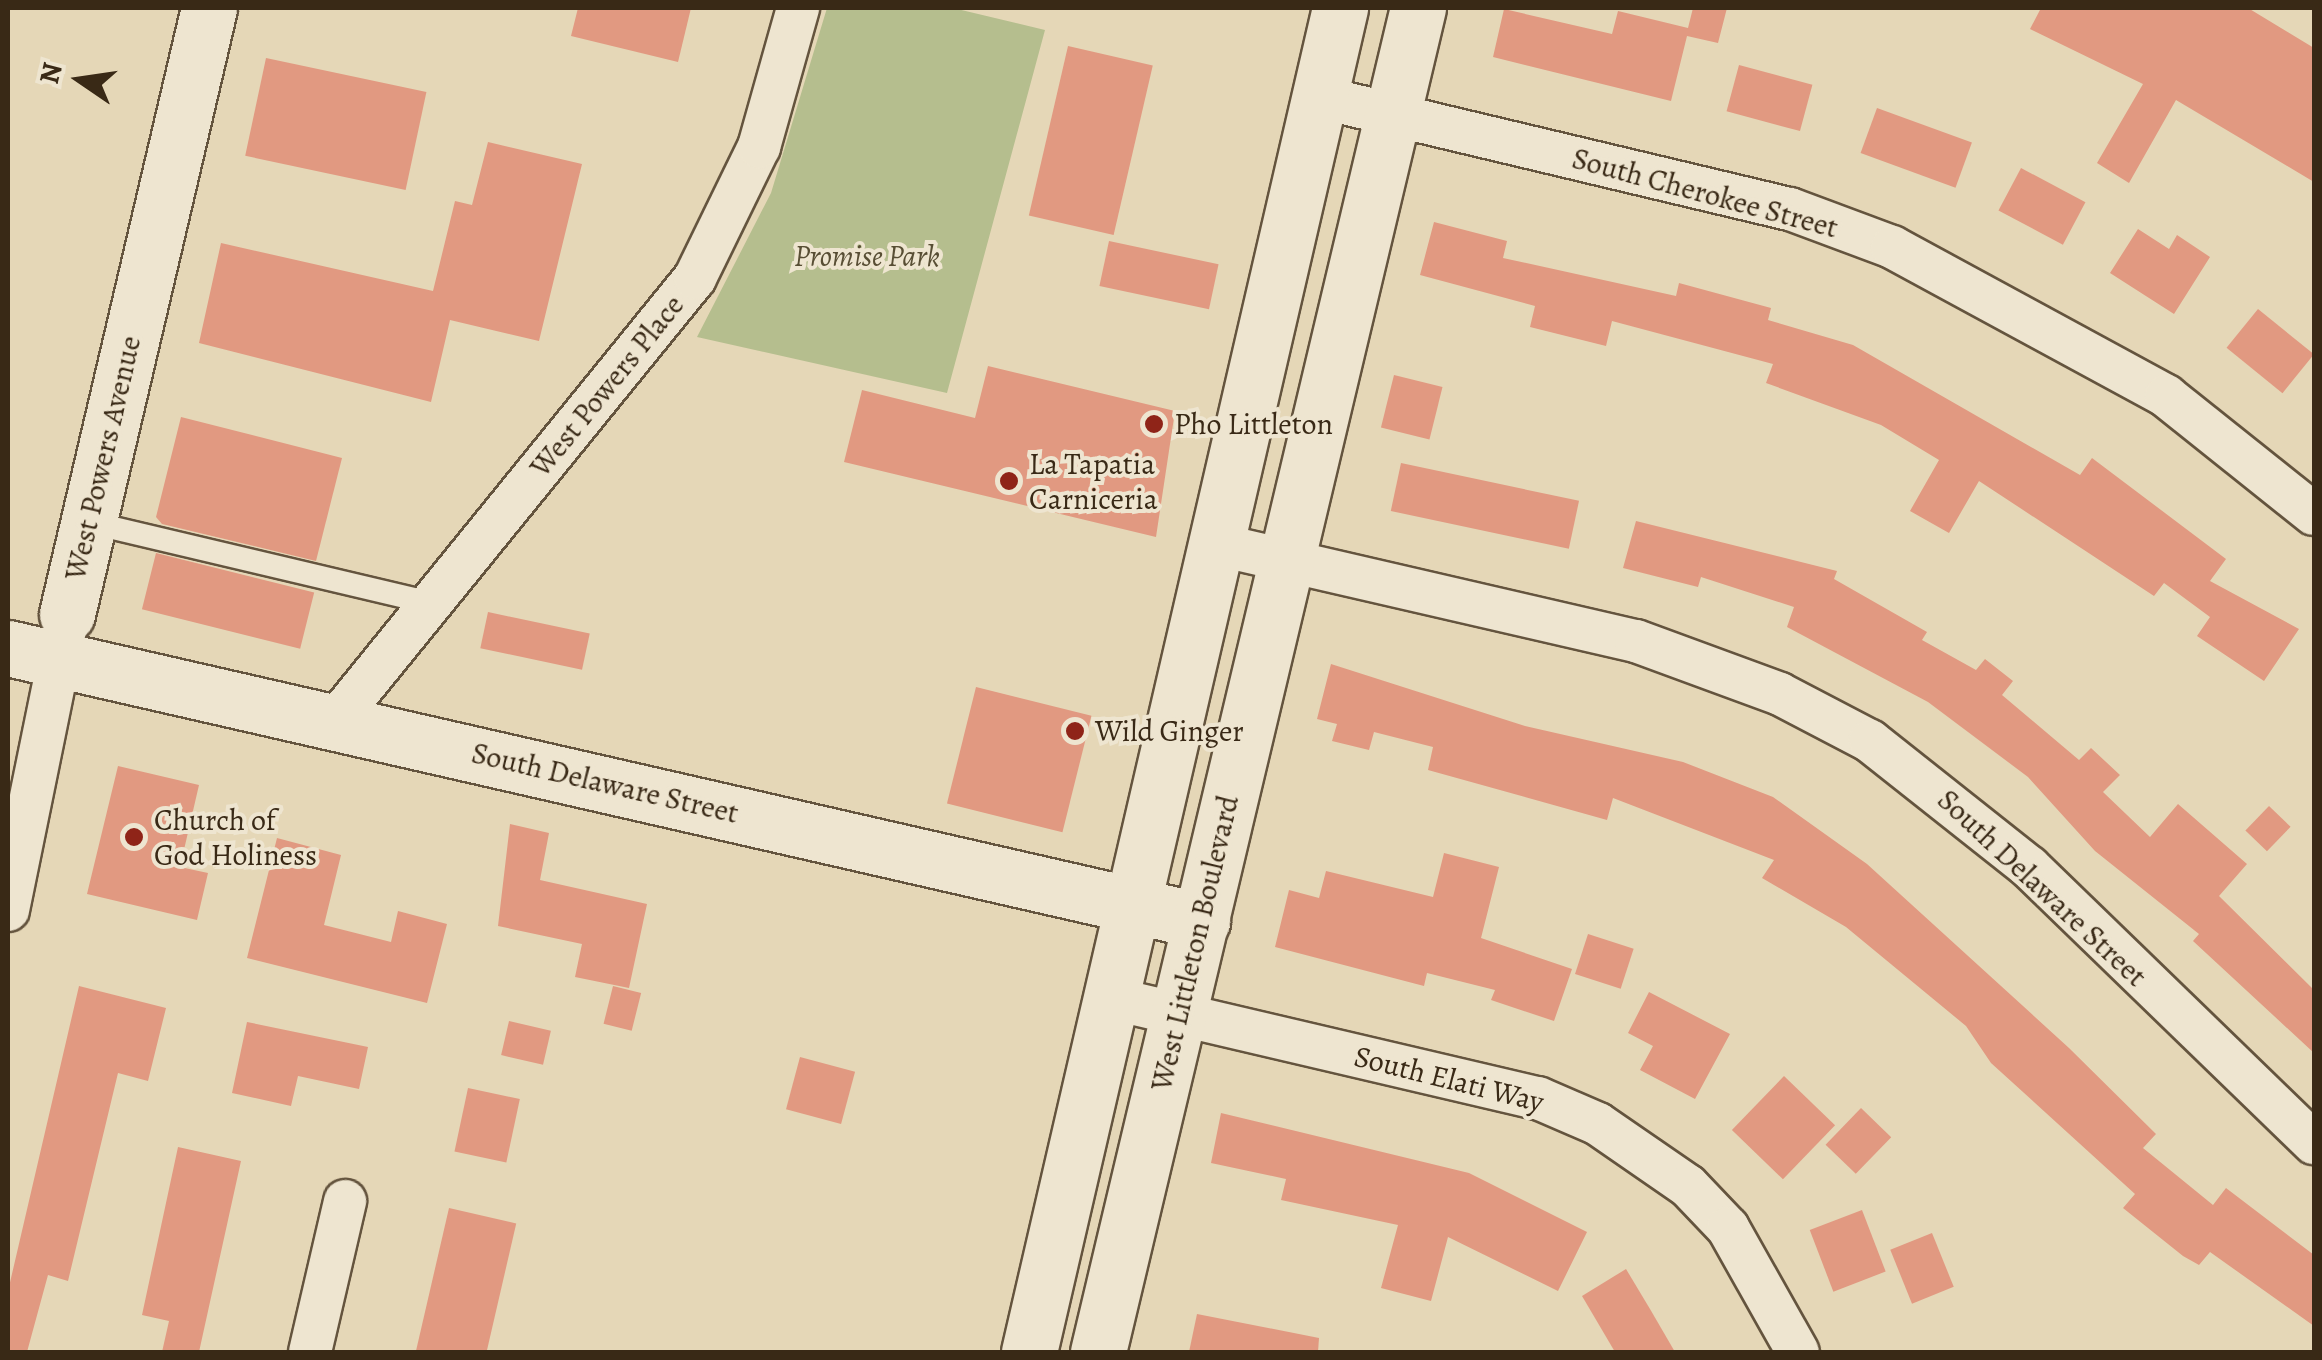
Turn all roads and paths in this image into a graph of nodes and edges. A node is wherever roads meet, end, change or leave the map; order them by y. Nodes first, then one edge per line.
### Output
1 (209, 8) edge
2 (798, 8) edge
3 (1340, 8) edge
4 (1418, 8) edge
5 (1318, 97) junction
6 (1394, 114) junction
7 (2314, 514) edge
8 (88, 522) junction
9 (1215, 544) junction
10 (1283, 560) junction
11 (430, 604) junction
12 (65, 638) junction
13 (8, 648) edge
14 (336, 720) junction
15 (1132, 906) junction
16 (8, 910) edge
17 (1202, 921) junction
18 (1110, 998) junction
19 (1179, 1013) junction
20 (2314, 1143) edge
21 (345, 1201) dead end
22 (310, 1352) edge
23 (1029, 1352) edge
24 (1098, 1352) edge
25 (1798, 1352) edge

1 - 8 main road, West Powers Avenue
2 - 11 street, West Powers Place
3 - 5 main road
4 - 6 main road, West Littleton Boulevard
5 - 6 street, South Cherokee Street
5 - 9 main road
6 - 7 street, South Cherokee Street
6 - 10 main road, West Littleton Boulevard
8 - 11 lane
8 - 12 main road, West Powers Avenue
9 - 10 street, South Delaware Street
9 - 15 main road
10 - 17 main road, West Littleton Boulevard
10 - 20 street, South Delaware Street
11 - 14 street, West Powers Place
12 - 13 main road, South Delaware Street
12 - 14 main road, South Delaware Street
12 - 16 street, West Powers Avenue
14 - 15 main road, South Delaware Street
15 - 17 main road, South Delaware Street
15 - 18 main road
17 - 19 main road, West Littleton Boulevard
18 - 19 street, South Elati Way
18 - 23 main road
19 - 24 main road, West Littleton Boulevard
19 - 25 street, South Elati Way
21 - 22 street

